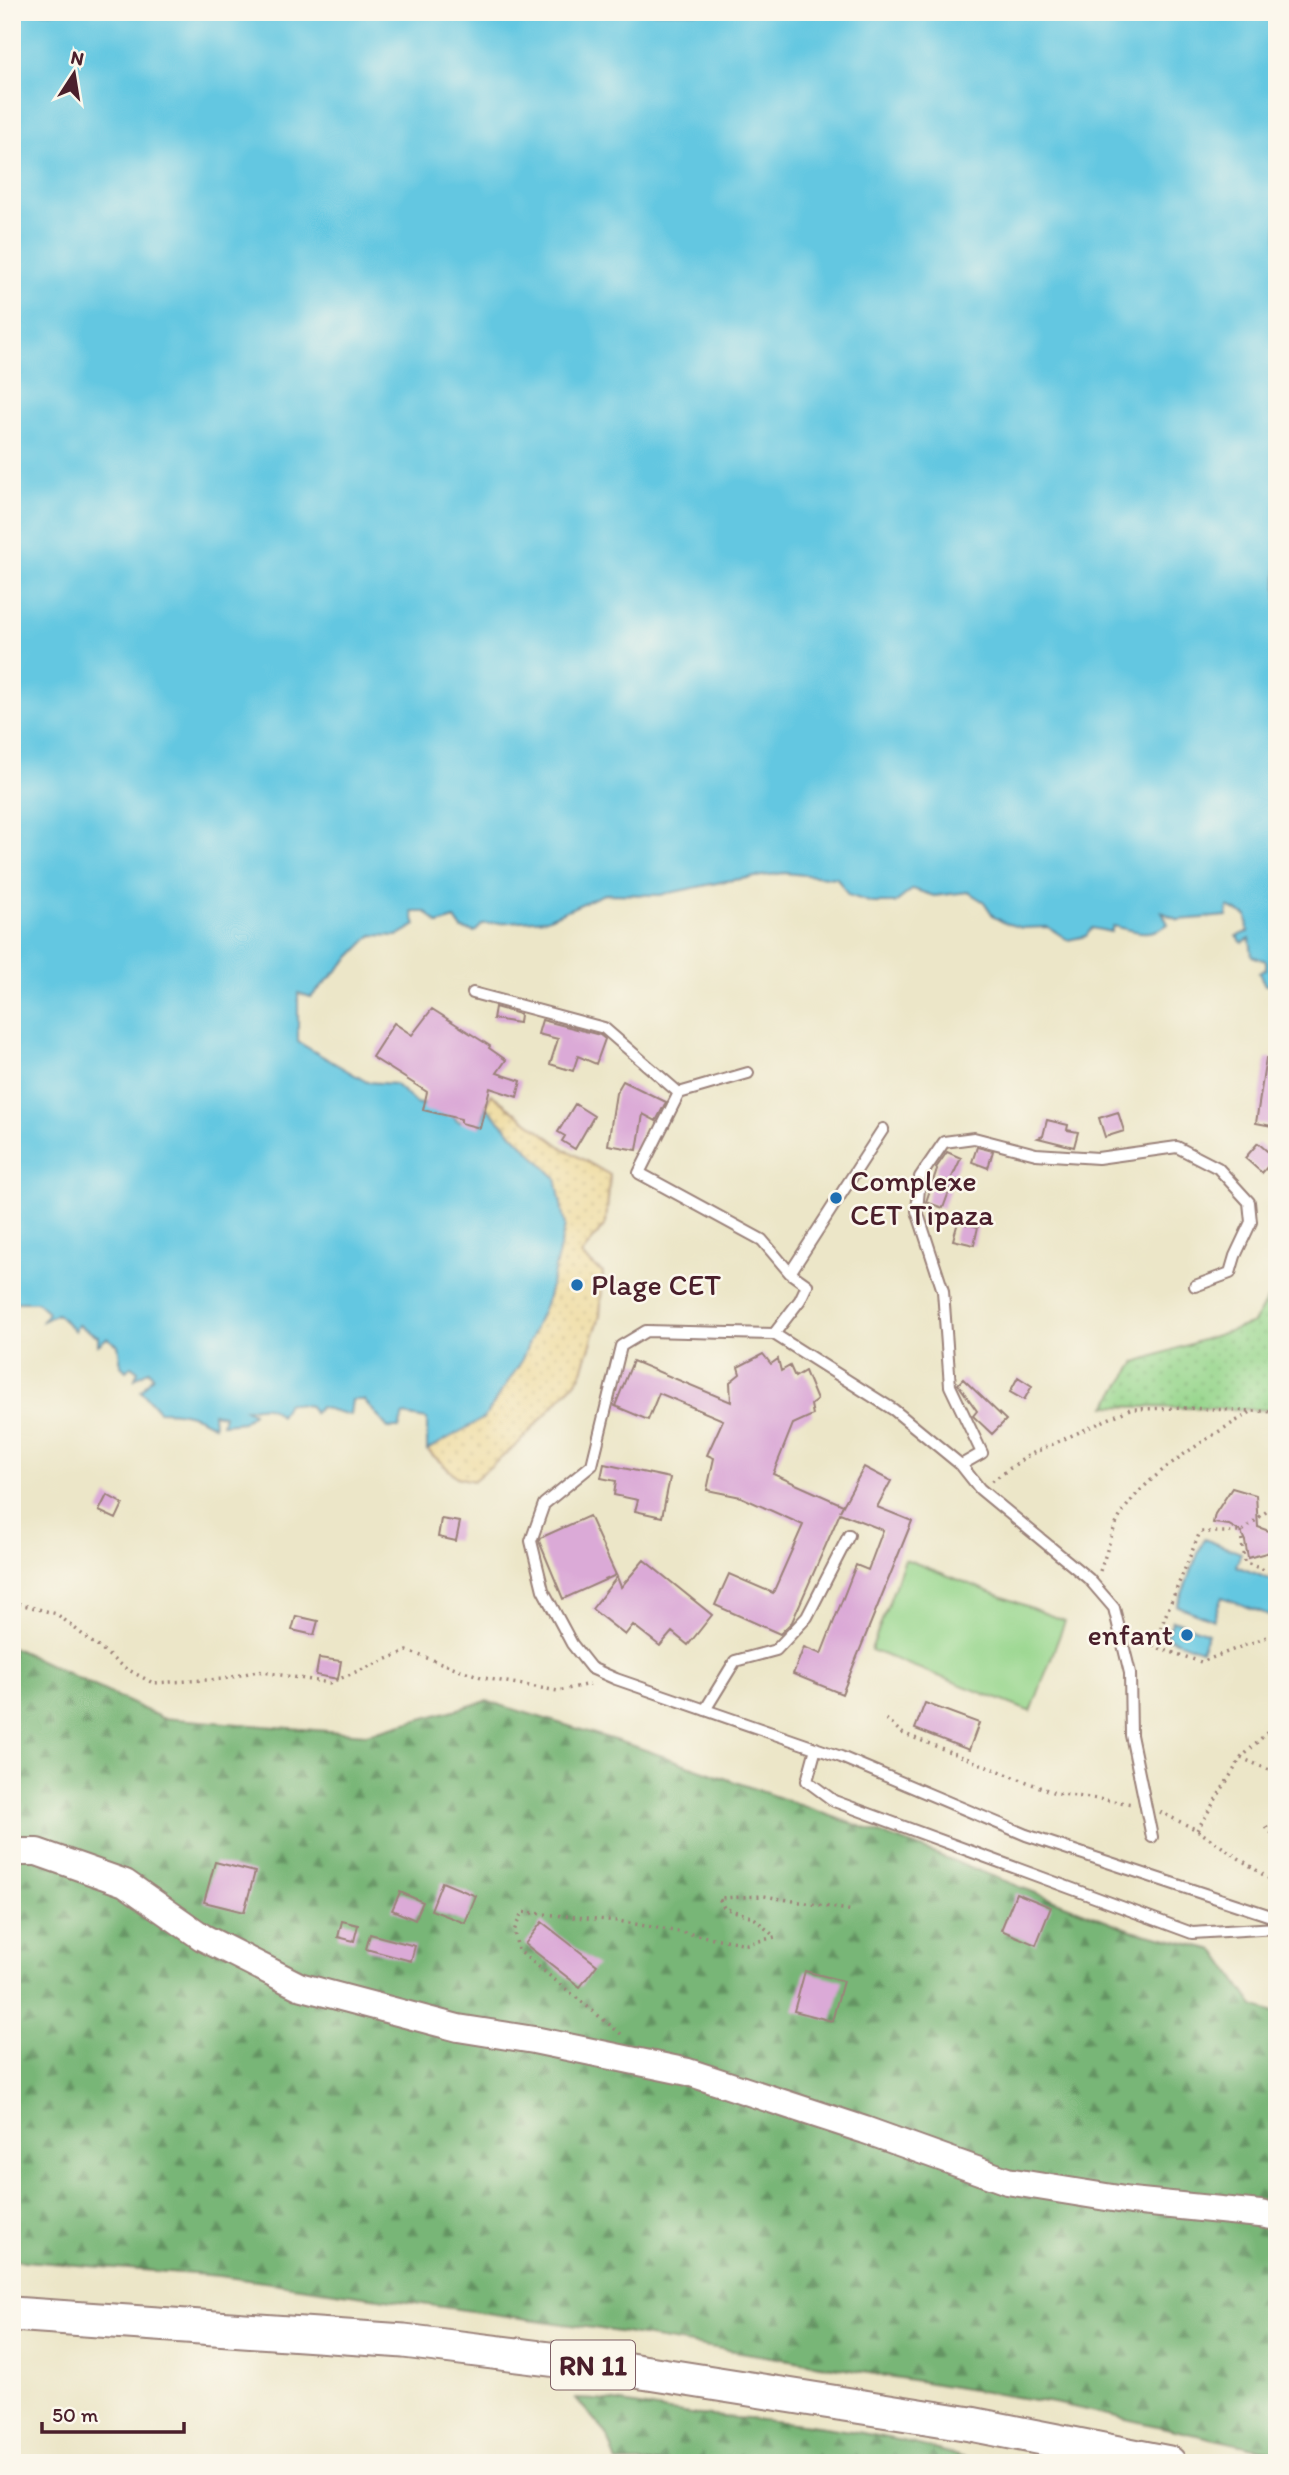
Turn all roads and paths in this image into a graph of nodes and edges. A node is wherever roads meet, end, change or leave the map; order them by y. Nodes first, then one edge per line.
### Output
1 (473, 993) dead end
2 (748, 1073) dead end
3 (679, 1093) junction
4 (883, 1129) dead end
5 (790, 1273) junction
6 (1195, 1286) dead end
7 (774, 1334) junction
8 (1253, 1411) junction
9 (1277, 1412) edge
10 (961, 1465) junction
11 (979, 1489) junction
12 (1277, 1503) edge
13 (1241, 1532) junction
14 (849, 1535) dead end
15 (1277, 1575) edge
16 (1095, 1586) junction
17 (12, 1602) edge
18 (1277, 1633) edge
19 (616, 1679) junction
20 (705, 1710) junction
21 (886, 1719) dead end
22 (1277, 1723) edge
23 (816, 1748) junction
24 (1241, 1758) junction
25 (1277, 1773) edge
26 (1146, 1805) junction
27 (1266, 1827) dead end
28 (1197, 1830) junction
29 (1152, 1837) dead end
30 (1277, 1839) edge
31 (12, 1852) edge
32 (1277, 1884) edge
33 (854, 1911) dead end
34 (1277, 1918) edge
35 (1277, 1928) edge
36 (622, 2035) dead end
37 (1277, 2217) edge
38 (12, 2315) edge
39 (1169, 2463) edge

1 - 3 lane
2 - 3 lane
3 - 5 lane
4 - 5 lane
5 - 7 lane
6 - 10 lane
7 - 10 lane
7 - 19 lane
8 - 9 path
8 - 11 path
8 - 16 path
10 - 11 lane
11 - 16 lane
12 - 13 path
13 - 15 path
13 - 18 path
14 - 20 lane
16 - 26 lane
17 - 19 path
19 - 20 lane
20 - 23 lane
21 - 26 path
22 - 24 path
23 - 34 lane
23 - 35 lane
24 - 25 path
24 - 28 path
26 - 28 path
26 - 29 lane
27 - 30 path
28 - 32 path
31 - 37 street
33 - 36 path
38 - 39 main road, RN 11

